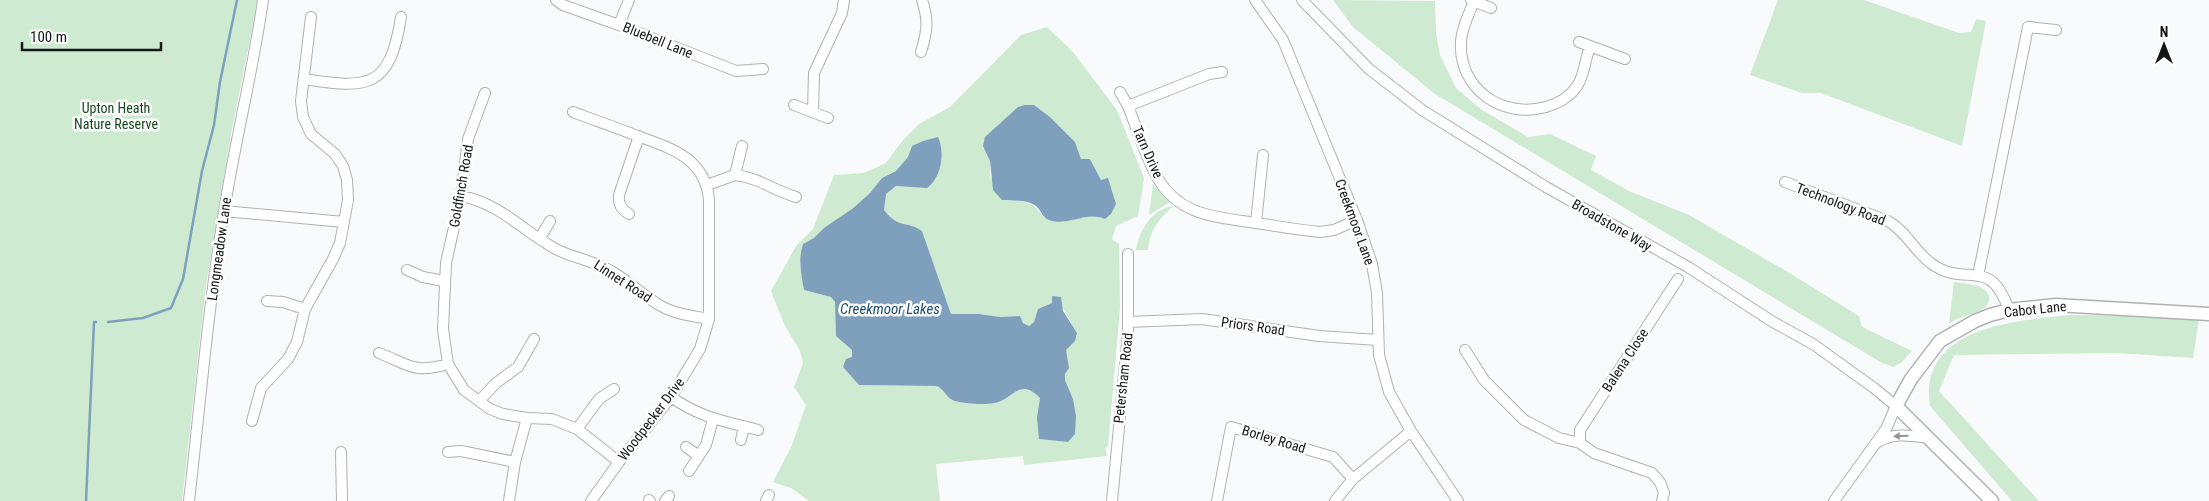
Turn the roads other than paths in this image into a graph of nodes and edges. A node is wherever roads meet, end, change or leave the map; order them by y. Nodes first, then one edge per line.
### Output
1 (263, 0) edge
2 (556, 0) edge
3 (629, 0) edge
4 (844, 0) edge
5 (922, 0) edge
6 (1254, 0) edge
7 (1302, 0) edge
8 (1473, 1) edge
9 (1491, 8) dead end
10 (311, 17) dead end
11 (400, 17) dead end
12 (619, 25) junction
13 (2056, 30) dead end
14 (1579, 42) dead end
15 (1590, 46) junction
16 (921, 52) dead end
17 (1625, 59) dead end
18 (763, 69) dead end
19 (1222, 72) dead end
20 (304, 79) junction
21 (1120, 92) dead end
22 (485, 93) dead end
23 (794, 105) dead end
24 (1128, 106) junction
25 (573, 112) dead end
26 (813, 112) junction
27 (828, 118) dead end
28 (639, 136) junction
29 (742, 146) dead end
30 (1262, 155) dead end
31 (734, 175) junction
32 (1785, 182) dead end
33 (707, 185) junction
34 (461, 196) junction
35 (796, 196) dead end
36 (224, 211) junction
37 (629, 214) dead end
38 (1357, 220) junction
39 (550, 221) dead end
40 (344, 222) junction
41 (1256, 223) junction
42 (540, 238) junction
43 (1128, 254) dead end
44 (407, 270) dead end
45 (1978, 276) junction
46 (1678, 279) dead end
47 (444, 281) junction
48 (267, 301) dead end
49 (305, 310) junction
50 (2009, 310) junction
51 (2209, 314) edge
52 (709, 320) junction
53 (1128, 322) junction
54 (534, 339) dead end
55 (1378, 340) junction
56 (1465, 350) dead end
57 (379, 352) dead end
58 (448, 364) junction
59 (614, 389) dead end
60 (671, 397) junction
61 (480, 400) junction
62 (1896, 406) junction
63 (527, 418) junction
64 (713, 420) junction
65 (252, 421) dead end
66 (744, 426) junction
67 (577, 429) junction
68 (758, 430) dead end
69 (1411, 431) junction
70 (1930, 438) junction
71 (741, 440) dead end
72 (1580, 443) junction
73 (1874, 445) junction
74 (686, 447) dead end
75 (341, 452) dead end
76 (448, 452) dead end
77 (699, 456) junction
78 (515, 462) junction
79 (618, 462) junction
80 (689, 471) dead end
81 (1353, 479) junction
82 (189, 501) edge
83 (342, 501) edge
84 (509, 501) edge
85 (591, 501) edge
86 (1112, 501) edge
87 (1217, 501) edge
88 (1335, 501) edge
89 (1458, 501) edge
90 (1662, 501) edge
91 (1834, 501) edge
92 (1992, 501) edge

1 - 36 street, Longmeadow Lane
2 - 12 street, Bluebell Lane
3 - 12 street
4 - 26 street
5 - 16 street
6 - 38 street, Creekmoor Lane
7 - 62 street, Broadstone Way
8 - 9 street
8 - 15 street
10 - 20 street
11 - 20 street
12 - 18 street, Bluebell Lane
13 - 45 street
14 - 15 street
15 - 17 street
19 - 24 street
20 - 40 street
21 - 24 street, Tarn Drive
22 - 34 street, Goldfinch Road
23 - 26 street
24 - 41 street, Tarn Drive
25 - 28 street
26 - 27 street
28 - 33 street
28 - 37 street
29 - 31 street
30 - 41 street
31 - 33 street
31 - 35 street
32 - 45 street, Technology Road
33 - 52 street, Woodpecker Drive
34 - 42 street, Linnet Road
34 - 47 street, Goldfinch Road
36 - 40 street
36 - 82 street, Longmeadow Lane
38 - 41 street, Tarn Drive
38 - 55 street, Creekmoor Lane
39 - 42 street
40 - 49 street
42 - 52 street, Linnet Road
43 - 53 street, Petersham Road
44 - 47 street
45 - 50 street, Technology Road
46 - 72 street, Balena Close
47 - 58 street, Goldfinch Road
48 - 49 street
49 - 65 street
50 - 51 main road, Cabot Lane
50 - 62 main road, Cabot Lane
52 - 60 street, Woodpecker Drive
53 - 55 street, Priors Road
53 - 86 street, Petersham Road
54 - 61 street
55 - 69 street, Creekmoor Lane
56 - 72 street
57 - 58 street
58 - 61 street, Goldfinch Road
59 - 67 street
60 - 64 street
60 - 79 street, Woodpecker Drive
61 - 63 street, Goldfinch Road
62 - 70 main road, Broadstone Way
62 - 73 street, Cabot Lane
63 - 67 street, Goldfinch Road
63 - 78 street
64 - 66 street
64 - 77 street
66 - 68 street
66 - 71 street
67 - 79 street, Goldfinch Road
69 - 81 street
69 - 89 street, Creekmoor Lane
70 -> 73 street
70 - 92 main road, Broadstone Way
72 - 90 street
73 - 91 street, Cabot Lane
74 - 77 street
75 - 83 street
76 - 78 street
77 - 80 street
78 - 84 street
79 - 85 street, Woodpecker Drive
81 - 87 street, Borley Road
81 - 88 street

